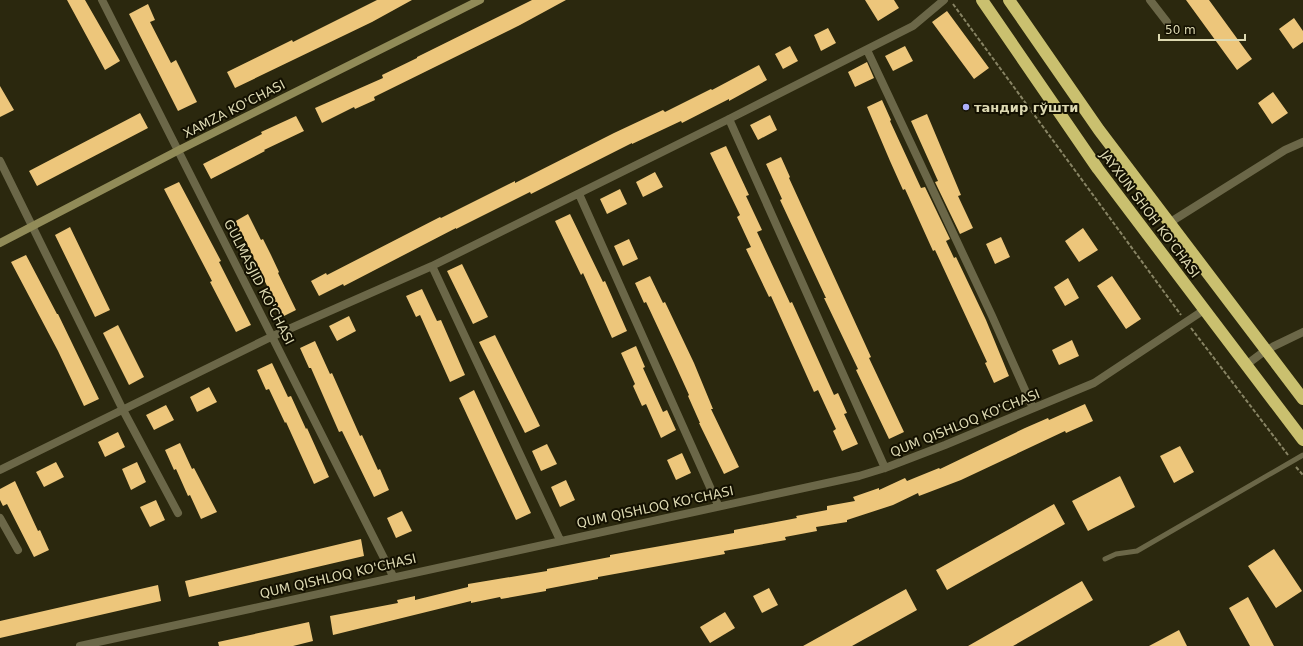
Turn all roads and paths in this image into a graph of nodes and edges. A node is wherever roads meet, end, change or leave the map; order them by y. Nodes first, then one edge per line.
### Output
1 (102, 0) edge
2 (480, 0) edge
3 (944, 0) edge
4 (950, 0) edge
5 (982, 0) edge
6 (1009, 0) edge
7 (1150, 0) edge
8 (1167, 22) dead end
9 (867, 50) junction
10 (729, 119) junction
11 (1303, 142) edge
12 (179, 150) junction
13 (0, 161) edge
14 (579, 194) junction
15 (1169, 223) junction
16 (33, 227) junction
17 (0, 243) edge
18 (432, 266) junction
19 (1204, 310) junction
20 (1186, 322) junction
21 (1303, 332) edge
22 (273, 336) junction
23 (1266, 350) junction
24 (1246, 365) junction
25 (1303, 399) edge
26 (1033, 408) junction
27 (123, 410) junction
28 (1303, 440) edge
29 (1303, 456) edge
30 (1293, 462) junction
31 (885, 468) junction
32 (0, 470) edge
33 (1302, 473) edge
34 (718, 505) junction
35 (178, 513) dead end
36 (0, 518) edge
37 (560, 540) junction
38 (18, 550) dead end
39 (1105, 559) dead end
40 (393, 576) junction
41 (80, 646) edge

1 - 12 street, GULMASJID KO'CHASI
2 - 12 street, XAMZA KO'CHASI
3 - 9 street
4 - 20 path
5 - 19 highway, JAYXUN SHOH KO'CHASI
6 - 15 highway, JAYXUN SHOH KO'CHASI
7 - 8 street
9 - 10 street
9 - 26 street
10 - 14 street
10 - 31 street
11 - 15 street
12 - 16 street, XAMZA KO'CHASI
12 - 22 street, GULMASJID KO'CHASI
13 - 16 street
14 - 18 street
14 - 34 street
15 - 23 highway, JAYXUN SHOH KO'CHASI
16 - 17 street, XAMZA KO'CHASI
16 - 27 street
18 - 22 street
18 - 37 street
19 - 20 street, QUM QISHLOQ KO'CHASI
19 - 24 highway, JAYXUN SHOH KO'CHASI
20 - 26 street, QUM QISHLOQ KO'CHASI
20 - 30 path
21 - 23 street
22 - 27 street
22 - 40 street, GULMASJID KO'CHASI
23 - 24 street
23 - 25 highway, JAYXUN SHOH KO'CHASI
24 - 28 highway, JAYXUN SHOH KO'CHASI
26 - 31 street, QUM QISHLOQ KO'CHASI
27 - 32 street
27 - 35 street
29 - 30 lane
30 - 33 path
30 - 39 lane
31 - 34 street, QUM QISHLOQ KO'CHASI
34 - 37 street, QUM QISHLOQ KO'CHASI
36 - 38 street
37 - 40 street, QUM QISHLOQ KO'CHASI
40 - 41 street, QUM QISHLOQ KO'CHASI

